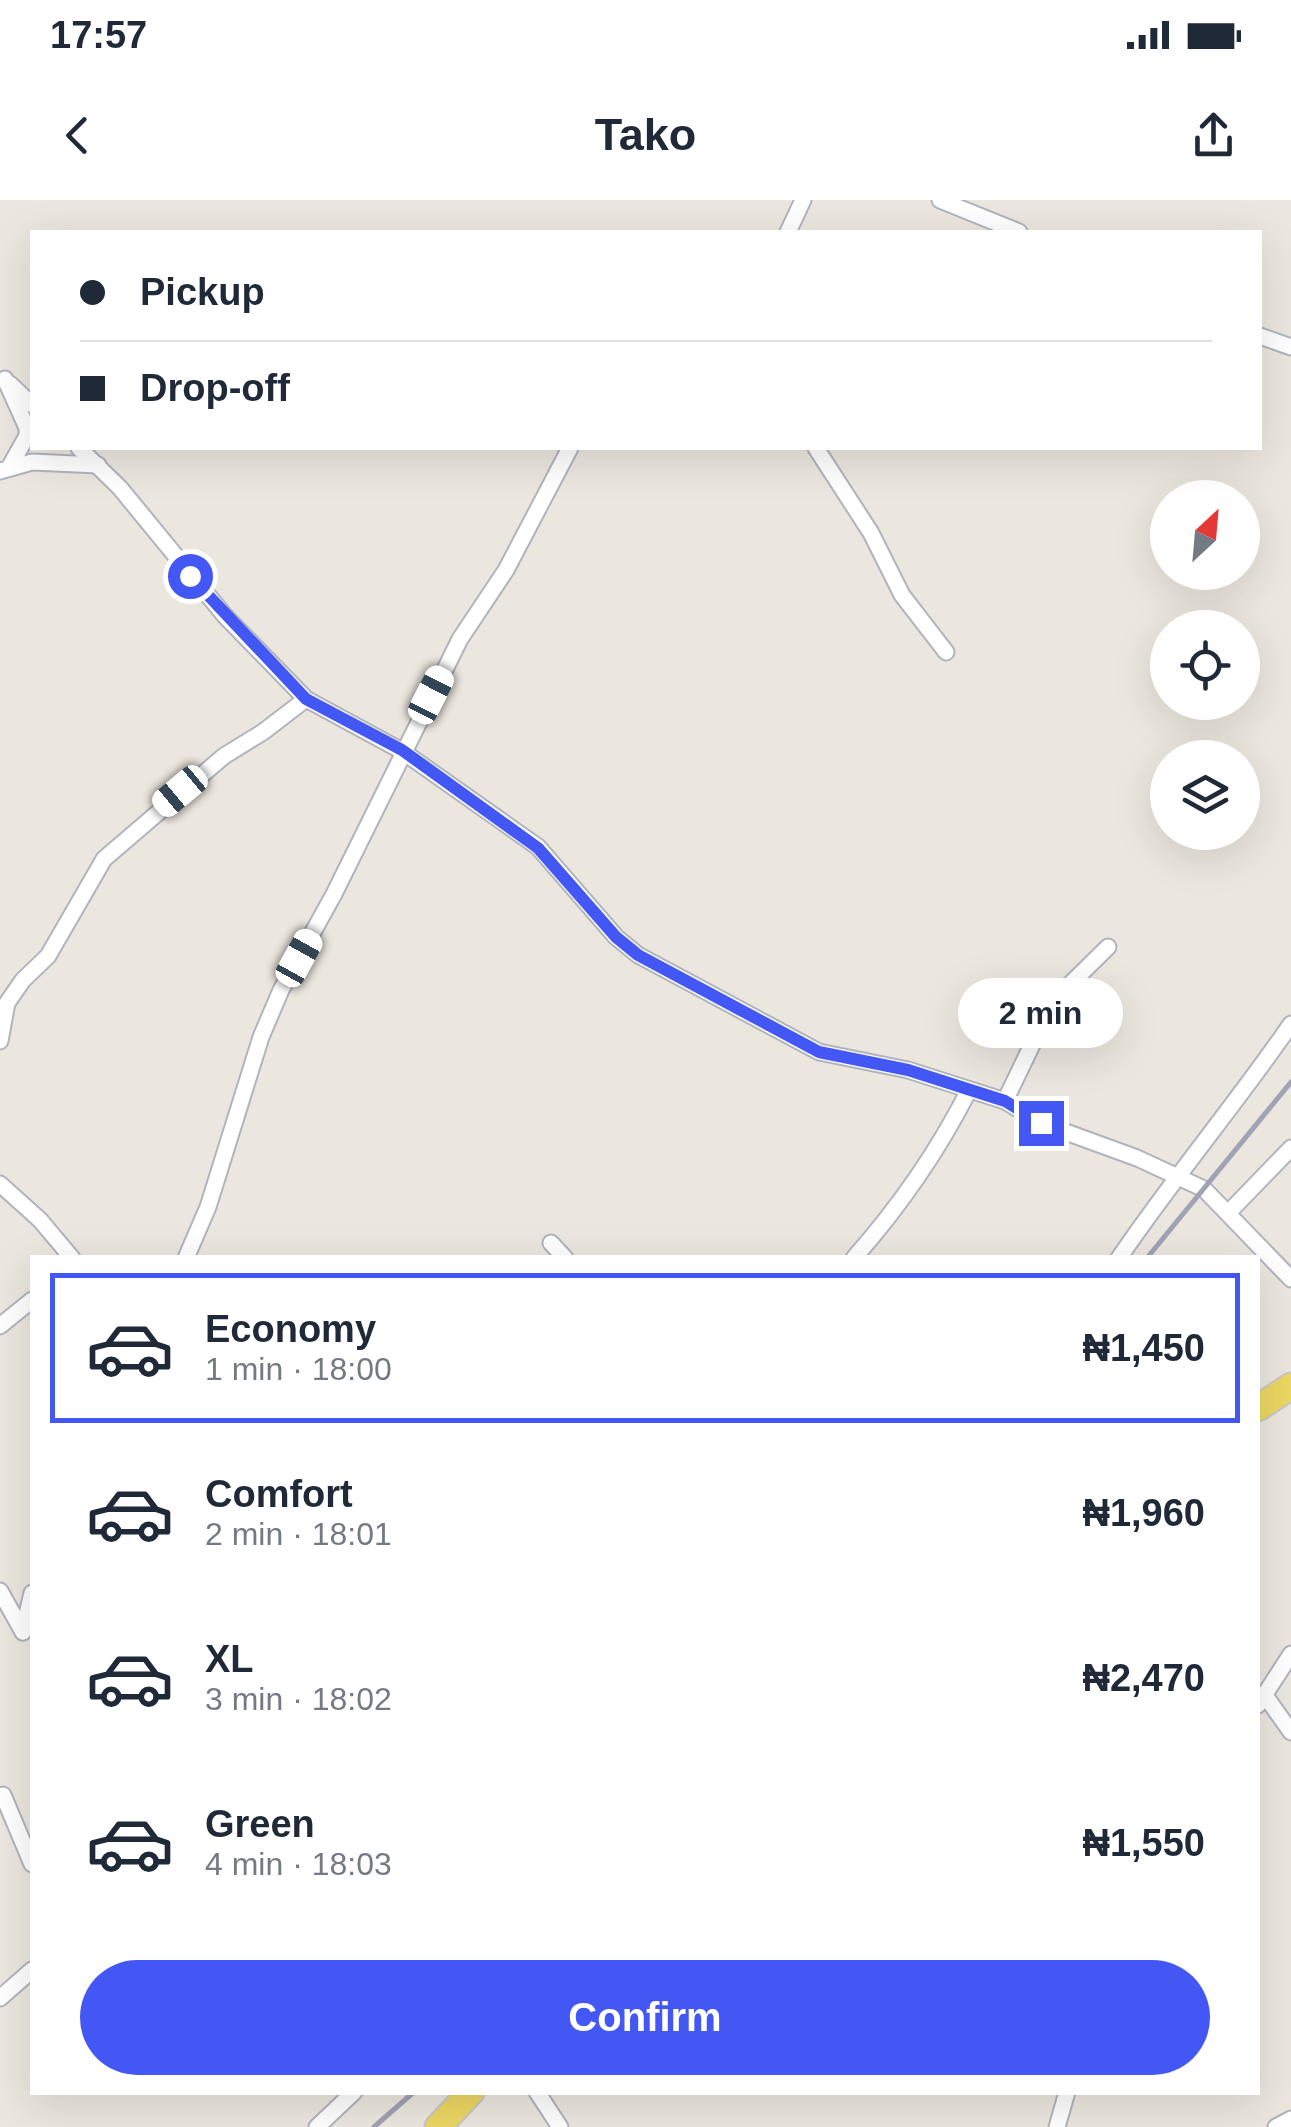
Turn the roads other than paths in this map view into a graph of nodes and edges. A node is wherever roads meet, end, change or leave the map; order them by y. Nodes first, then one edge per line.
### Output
1 (803, 200) edge
2 (940, 200) edge
3 (789, 230) edge
4 (1015, 230) edge
5 (1262, 337) edge
6 (1291, 348) edge
7 (2, 377) edge
8 (30, 403) edge
9 (81, 450) edge
10 (569, 450) edge
11 (817, 450) edge
12 (98, 464) junction
13 (5, 469) edge
14 (946, 652) dead end
15 (306, 699) junction
16 (402, 750) junction
17 (1108, 947) dead end
18 (1291, 1024) edge
19 (0, 1041) edge
20 (969, 1090) junction
21 (1005, 1101) junction
22 (1291, 1148) edge
23 (1176, 1175) junction
24 (0, 1184) edge
25 (1229, 1212) junction
26 (551, 1243) dead end
27 (69, 1255) edge
28 (187, 1255) edge
29 (562, 1255) edge
30 (857, 1255) edge
31 (1122, 1255) edge
32 (1291, 1279) edge
33 (30, 1302) edge
34 (0, 1326) edge
35 (1291, 1386) edge
36 (1260, 1407) edge
37 (0, 1591) edge
38 (30, 1601) edge
39 (1291, 1654) edge
40 (1260, 1700) edge
41 (1291, 1732) edge
42 (3, 1796) dead end
43 (30, 1859) edge
44 (30, 1972) edge
45 (0, 1998) edge
46 (351, 2095) edge
47 (468, 2095) edge
48 (540, 2095) edge
49 (1062, 2097) edge
50 (1291, 2119) edge
51 (316, 2127) edge
52 (438, 2127) edge
53 (560, 2127) edge
54 (1057, 2127) edge
55 (1276, 2127) edge

1 - 3 street
2 - 4 street
5 - 6 street
7 - 8 street
7 - 13 street
9 - 12 street
10 - 16 street
11 - 14 street
12 - 13 street
12 - 15 street
15 - 16 street
15 - 19 street
16 - 20 street
16 - 28 street
17 - 21 street
18 - 23 street
20 - 21 street
20 - 30 street
21 - 23 street
22 - 25 street
23 - 25 street
23 - 31 street
24 - 27 street
25 - 32 street
26 - 29 street
33 - 34 street
35 - 36 main road
37 - 38 street
39 - 40 street
40 - 41 street
42 - 43 street
44 - 45 street
46 - 51 street
47 - 52 main road
48 - 53 street
49 - 54 street
50 - 55 street

